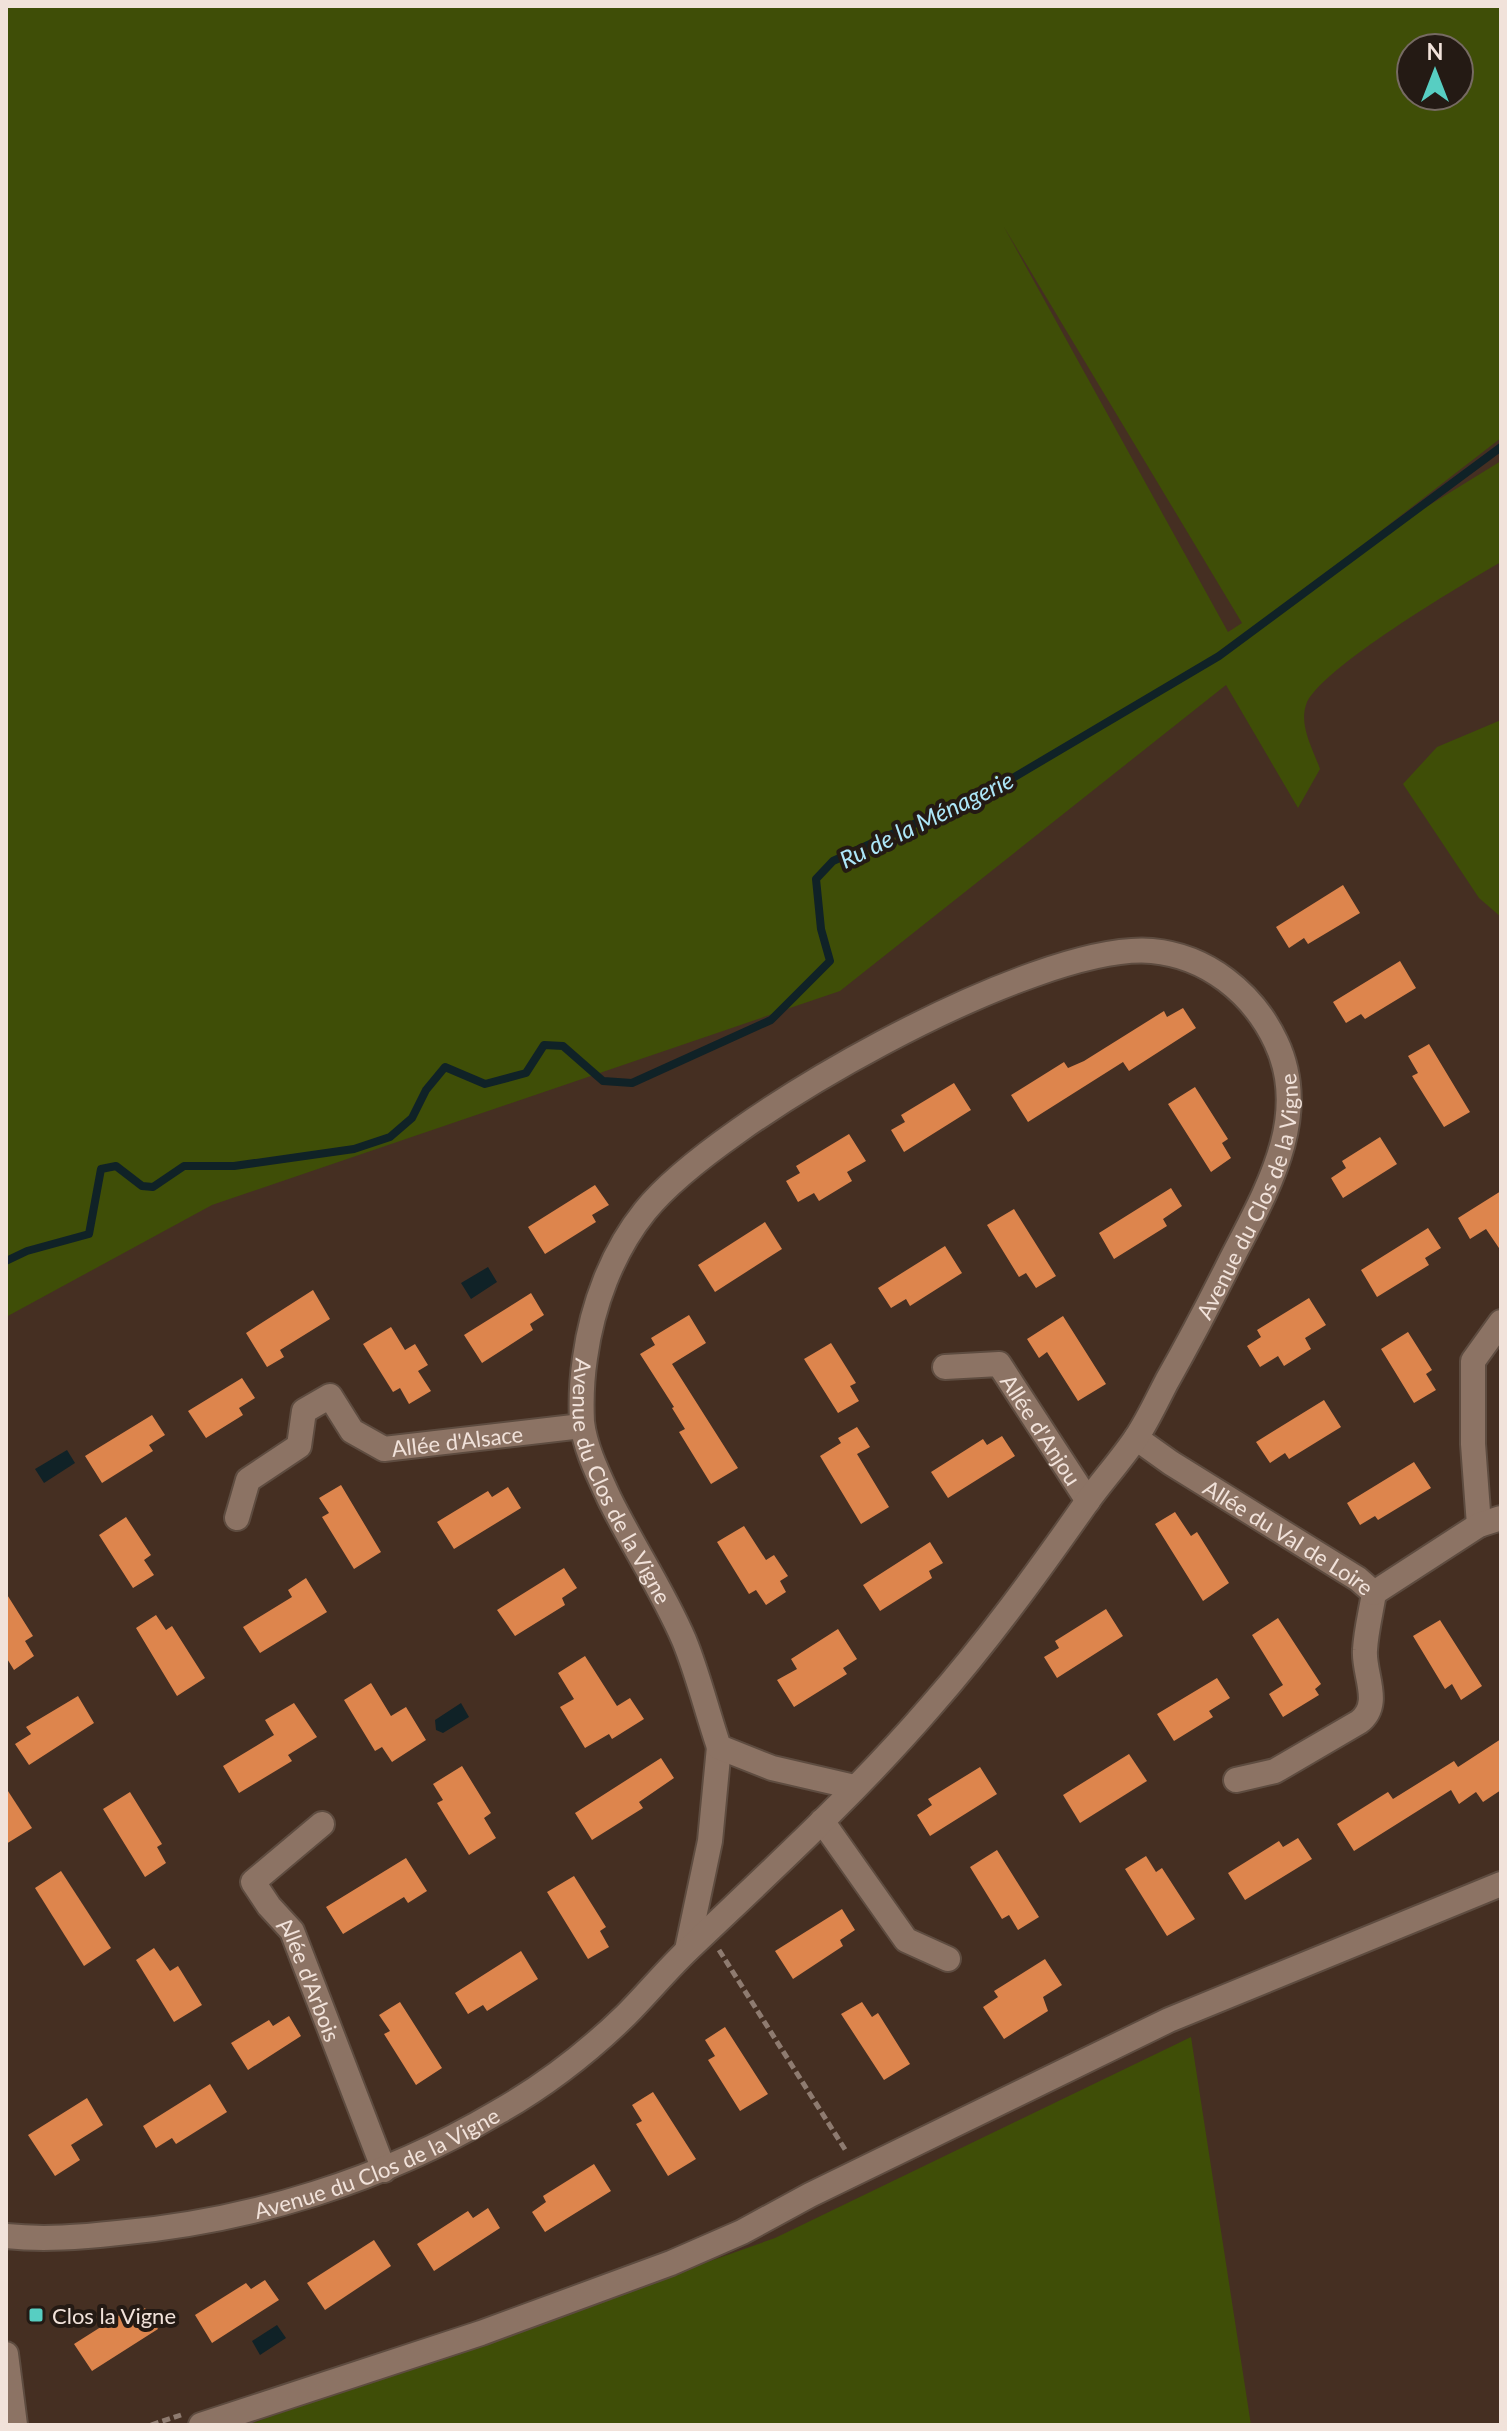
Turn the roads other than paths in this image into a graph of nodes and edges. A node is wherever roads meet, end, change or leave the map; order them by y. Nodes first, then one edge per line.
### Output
1 (1501, 1322) edge
2 (945, 1367) dead end
3 (582, 1426) junction
4 (1136, 1438) junction
5 (1088, 1501) junction
6 (237, 1518) dead end
7 (1490, 1522) edge
8 (1374, 1593) junction
9 (719, 1747) junction
10 (1236, 1780) dead end
11 (854, 1787) junction
12 (822, 1821) junction
13 (322, 1824) dead end
14 (1501, 1884) edge
15 (687, 1950) junction
16 (948, 1959) dead end
17 (384, 2170) junction
18 (6, 2236) edge
19 (6, 2354) edge
20 (15, 2425) edge
21 (201, 2425) edge

1 - 7 street
2 - 5 street, Allée d'Anjou
3 - 4 street, Avenue du Clos de la Vigne
3 - 6 street, Allée d'Alsace
3 - 9 street, Avenue du Clos de la Vigne
4 - 5 street, Avenue du Clos de la Vigne
4 - 8 street, Allée du Val de Loire
5 - 11 street, Avenue du Clos de la Vigne
7 - 8 street
8 - 10 street, Allée du Val de Loire
9 - 11 street
9 - 15 street, Avenue du Clos de la Vigne
11 - 12 street, Avenue du Clos de la Vigne
12 - 15 street, Avenue du Clos de la Vigne
12 - 16 street
13 - 17 street, Allée d'Arbois
14 - 21 street
15 - 17 street, Avenue du Clos de la Vigne
17 - 18 street, Avenue du Clos de la Vigne
19 - 20 street

